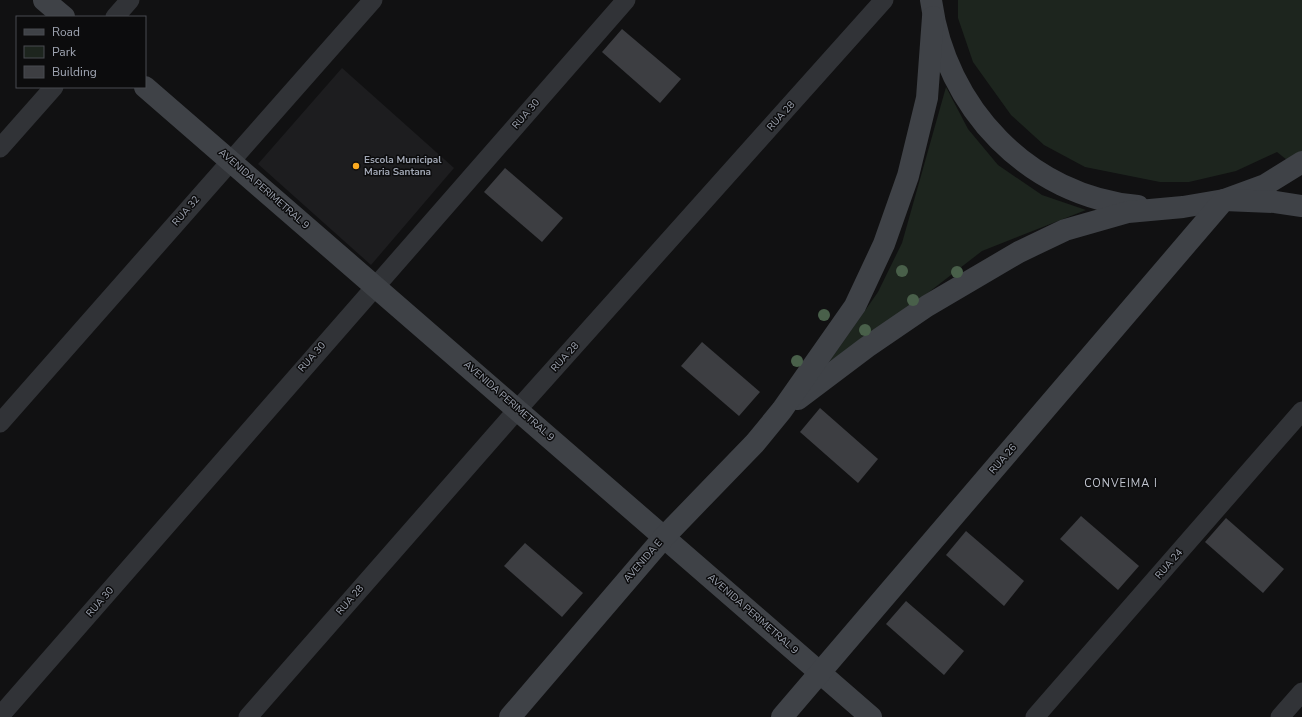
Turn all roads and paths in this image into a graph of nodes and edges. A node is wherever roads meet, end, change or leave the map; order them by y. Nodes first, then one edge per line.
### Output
1 (44, 0) edge
2 (130, 0) edge
3 (374, 0) edge
4 (626, 0) edge
5 (884, 0) edge
6 (932, 8) edge
7 (63, 16) edge
8 (116, 16) edge
9 (53, 88) edge
10 (146, 88) edge
11 (0, 148) edge
12 (231, 160) junction
13 (1302, 162) edge
14 (1224, 200) junction
15 (1302, 206) edge
16 (1162, 209) junction
17 (375, 286) junction
18 (518, 409) junction
19 (782, 410) junction
20 (1302, 411) edge
21 (0, 423) edge
22 (664, 536) junction
23 (820, 673) junction
24 (1302, 692) edge
25 (0, 716) edge
26 (248, 717) edge
27 (510, 717) edge
28 (782, 717) edge
29 (871, 717) edge
30 (1035, 717) edge
31 (1280, 717) edge

1 - 7 street
2 - 8 street
3 - 12 street, RUA 32
4 - 17 street, RUA 30
5 - 18 street, RUA 28
6 - 16 street
6 - 19 street
9 - 11 street
10 - 12 street, AVENIDA PERIMETRAL 9
12 - 17 street, AVENIDA PERIMETRAL 9
12 - 21 street, RUA 32
13 - 14 street
14 - 15 street
14 - 16 street
14 - 23 street, RUA 26
16 - 19 street
17 - 18 street, AVENIDA PERIMETRAL 9
17 - 25 street, RUA 30
18 - 22 street, AVENIDA PERIMETRAL 9
18 - 26 street, RUA 28
19 - 22 street, AVENIDA E
20 - 30 street, RUA 24
22 - 23 street, AVENIDA PERIMETRAL 9
22 - 27 street, AVENIDA E
23 - 28 street, RUA 26
23 - 29 street, AVENIDA PERIMETRAL 9
24 - 31 street

